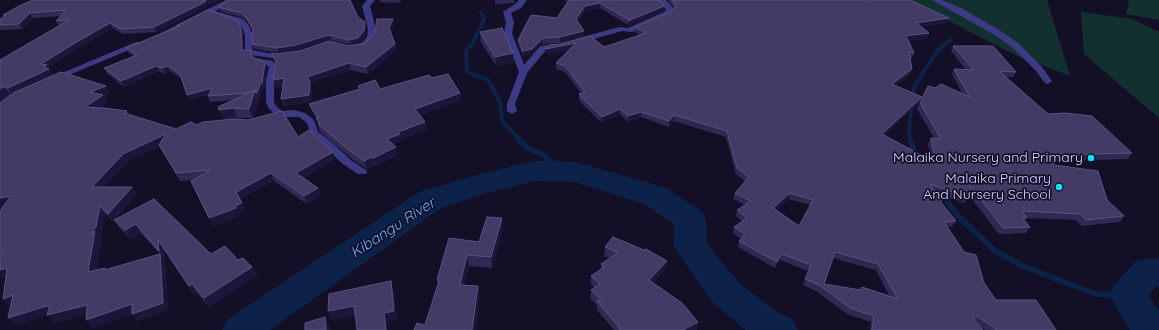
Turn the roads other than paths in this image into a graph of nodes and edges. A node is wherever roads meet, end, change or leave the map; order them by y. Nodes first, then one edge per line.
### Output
1 (231, 0) edge
2 (371, 0) edge
3 (523, 0) edge
4 (662, 0) edge
5 (936, 0) edge
6 (212, 8) junction
7 (357, 48) edge
8 (248, 52) junction
9 (293, 55) edge
10 (523, 72) junction
11 (47, 81) edge
12 (1048, 81) dead end
13 (512, 111) dead end
14 (280, 114) junction
15 (262, 121) edge
16 (362, 172) dead end

1 - 6 street
2 - 7 street
3 - 10 street
4 - 10 street
5 - 12 street
6 - 8 street
6 - 11 street
8 - 9 street
8 - 14 street
10 - 13 street
14 - 15 street
14 - 16 street

